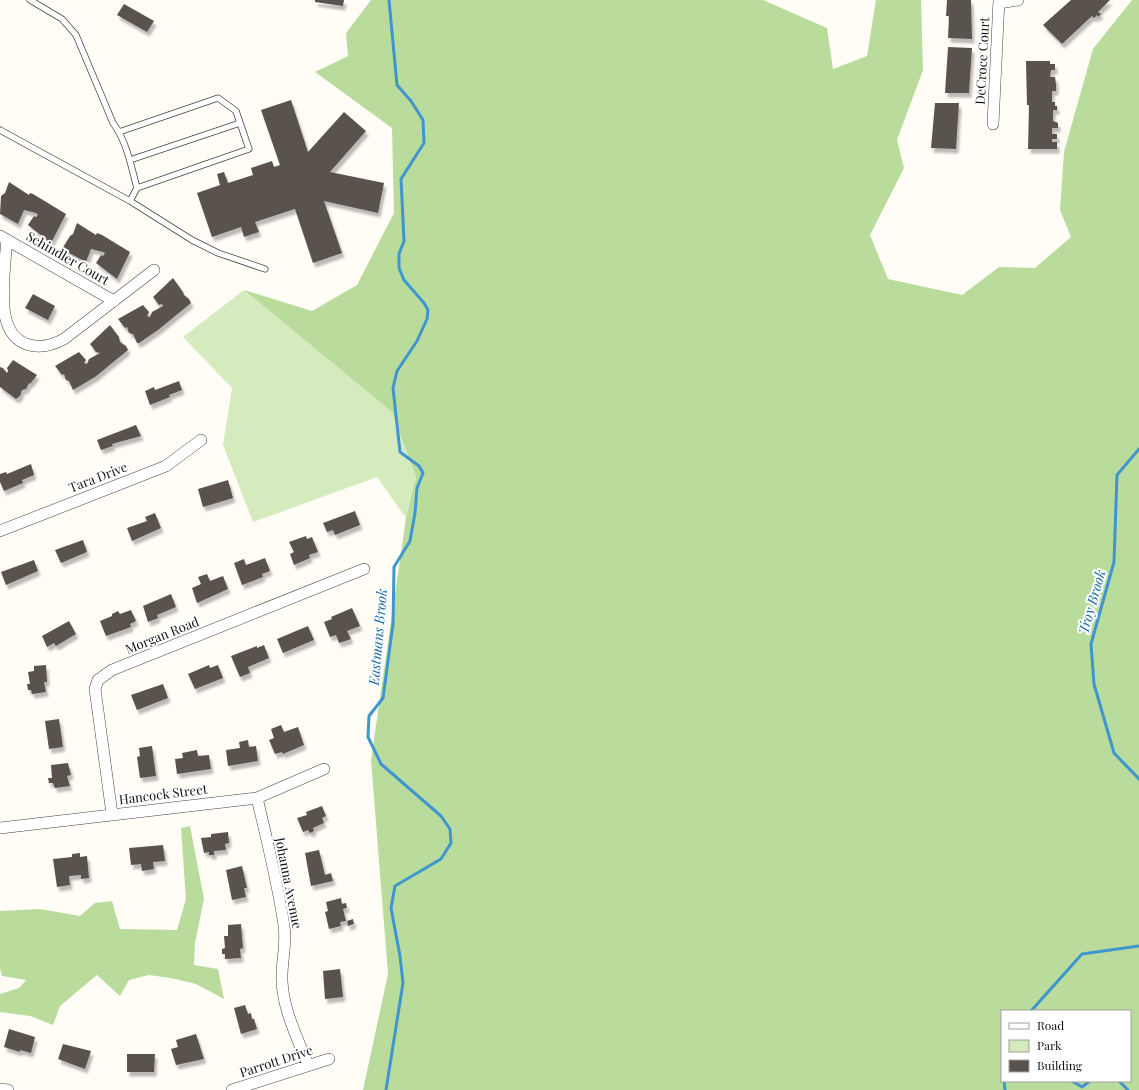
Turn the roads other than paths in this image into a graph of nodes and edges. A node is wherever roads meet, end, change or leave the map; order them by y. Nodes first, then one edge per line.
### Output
1 (30, 0) edge
2 (1018, 0) edge
3 (999, 1) edge
4 (240, 123) junction
5 (993, 124) dead end
6 (0, 130) edge
7 (119, 132) junction
8 (130, 160) junction
9 (137, 188) junction
10 (130, 201) junction
11 (4, 238) edge
12 (154, 270) dead end
13 (264, 270) dead end
14 (114, 301) junction
15 (201, 440) dead end
16 (0, 530) edge
17 (364, 569) dead end
18 (324, 769) dead end
19 (257, 798) junction
20 (112, 814) junction
21 (0, 828) edge
22 (329, 1059) dead end
23 (308, 1065) junction
24 (0, 1089) edge
25 (8, 1090) edge
26 (232, 1090) edge

1 - 7 lane
2 - 3 street
3 - 5 street, DeCroce Court
4 - 7 lane
4 - 8 lane
4 - 9 lane
6 - 10 lane
7 - 8 lane
8 - 9 lane
9 - 10 lane
10 - 13 lane
11 - 14 street, Schindler Court
11 - 14 street, Schindler Court
12 - 14 street, Schindler Court
15 - 16 street, Tara Drive
17 - 20 street, Morgan Road
18 - 19 street, Hancock Street
19 - 20 street, Hancock Street
19 - 23 street, Johanna Avenue
20 - 21 street, Hancock Street
22 - 23 street, Parrott Drive
23 - 26 street, Parrott Drive
24 - 25 street

